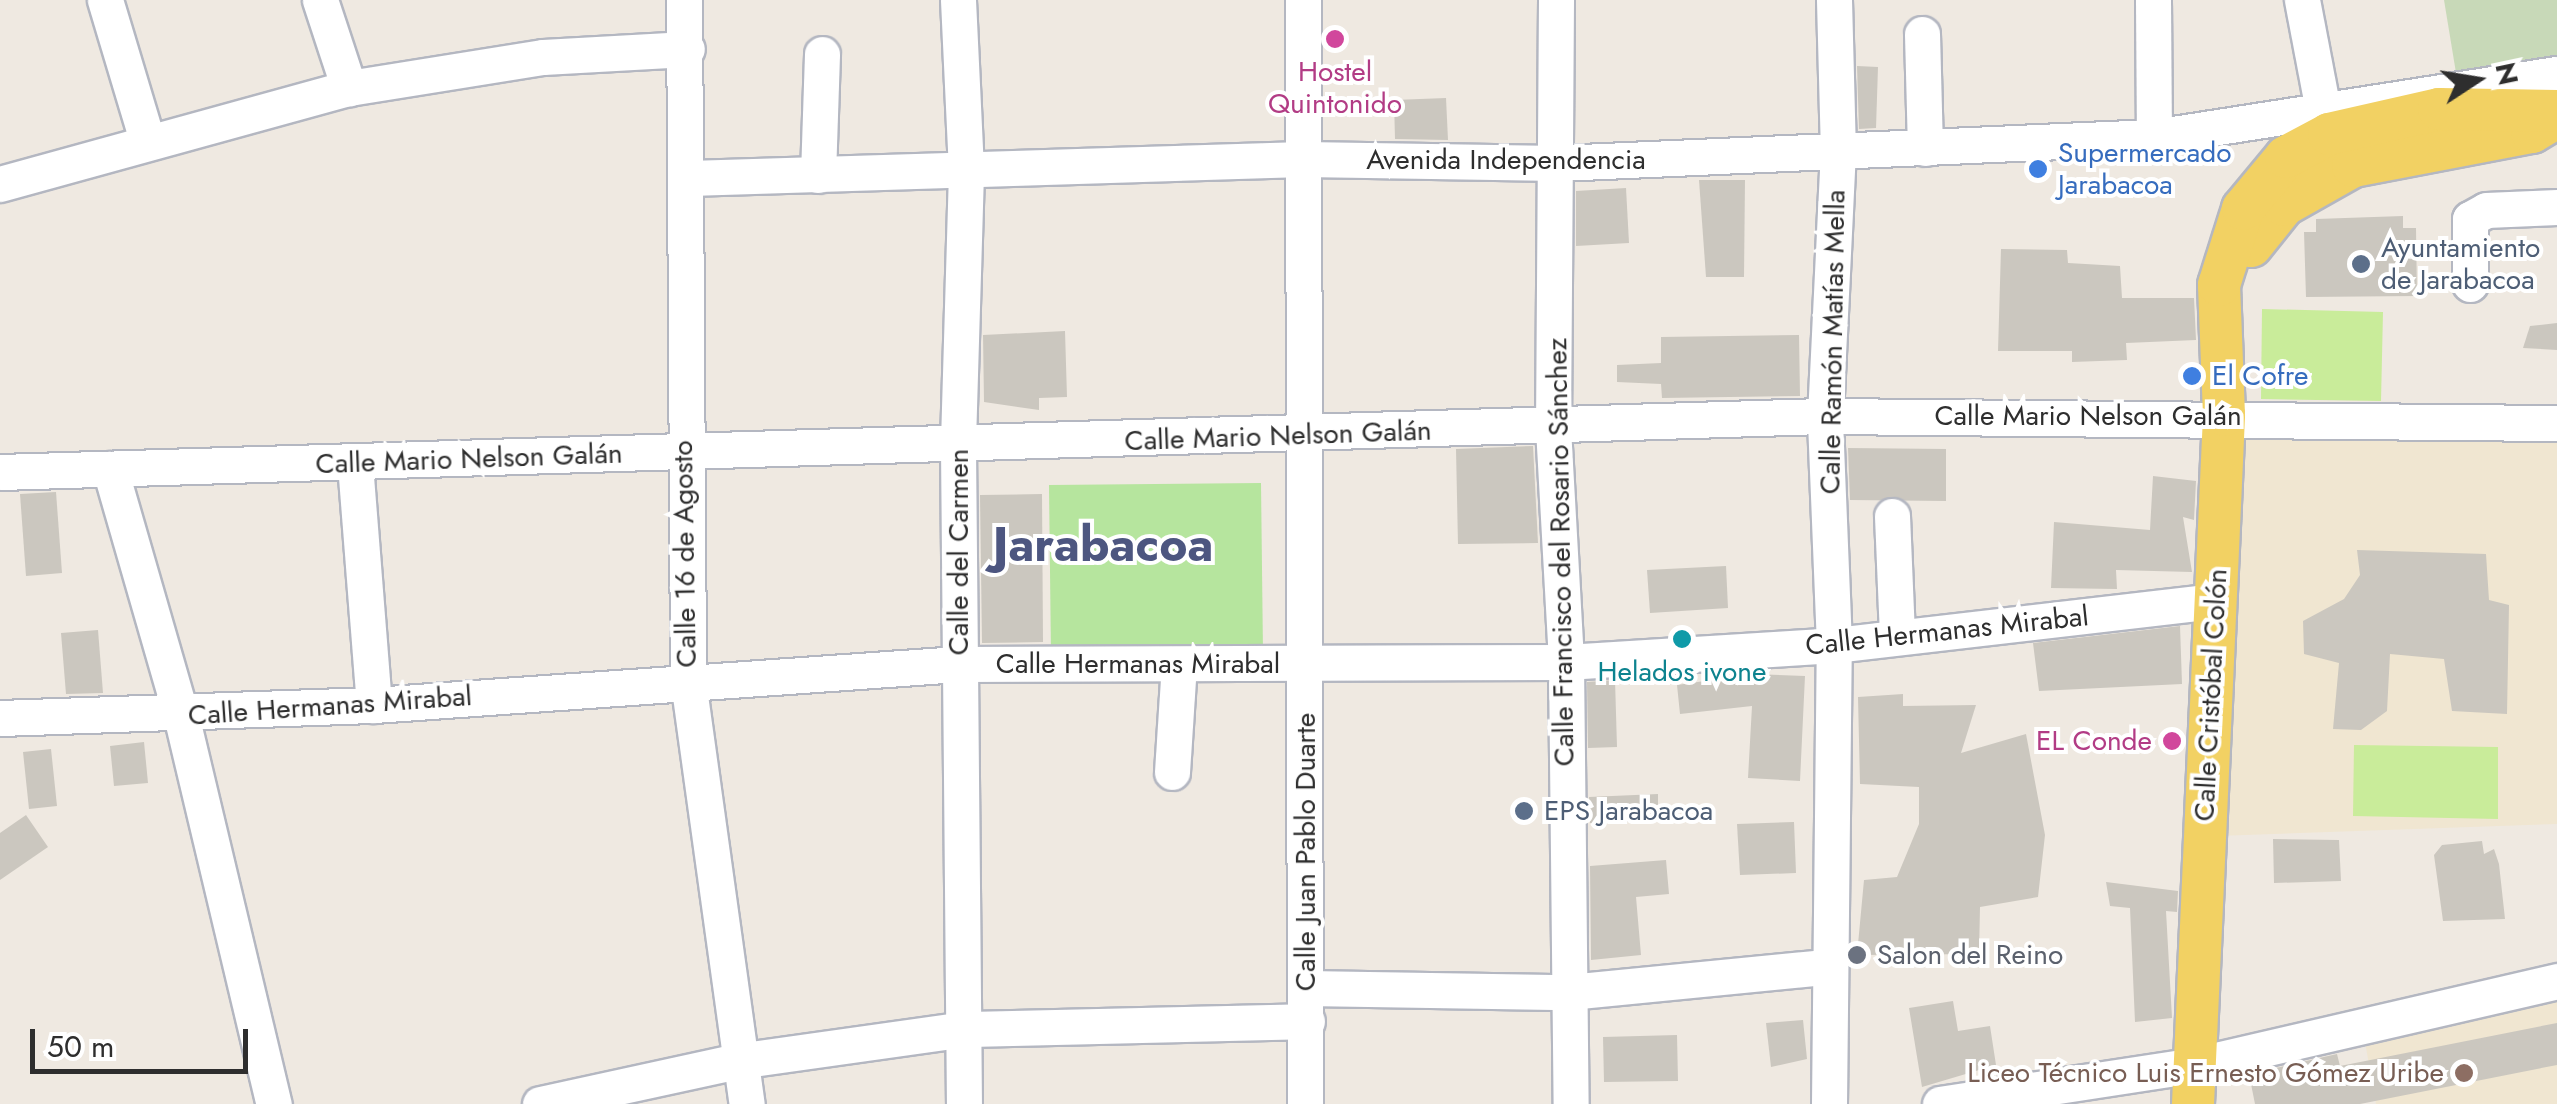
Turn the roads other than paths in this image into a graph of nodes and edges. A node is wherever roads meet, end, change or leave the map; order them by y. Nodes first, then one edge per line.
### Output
1 (105, 0) edge
2 (320, 0) edge
3 (684, 0) edge
4 (958, 0) edge
5 (1304, 0) edge
6 (1556, 0) edge
7 (1834, 0) edge
8 (2152, 0) edge
9 (2302, 0) edge
10 (1922, 34) dead end
11 (687, 49) junction
12 (822, 54) dead end
13 (2557, 74) edge
14 (349, 88) junction
15 (2557, 114) edge
16 (2154, 137) junction
17 (2334, 137) junction
18 (148, 140) junction
19 (1926, 148) junction
20 (1838, 153) junction
21 (1303, 160) junction
22 (1558, 163) junction
23 (966, 172) junction
24 (818, 175) junction
25 (689, 178) junction
26 (0, 184) edge
27 (2557, 207) edge
28 (2470, 284) dead end
29 (2224, 415) junction
30 (1825, 416) junction
31 (2557, 423) edge
32 (1553, 428) junction
33 (1302, 436) junction
34 (958, 446) junction
35 (682, 451) junction
36 (354, 464) junction
37 (110, 469) junction
38 (0, 472) edge
39 (1892, 516) dead end
40 (2215, 601) junction
41 (1898, 637) junction
42 (1834, 645) junction
43 (1566, 662) junction
44 (1305, 663) junction
45 (960, 664) junction
46 (1179, 664) junction
47 (688, 680) junction
48 (374, 705) junction
49 (180, 715) junction
50 (0, 718) edge
51 (1172, 772) dead end
52 (1826, 967) junction
53 (2557, 980) edge
54 (1568, 992) junction
55 (1307, 1004) junction
56 (965, 1029) junction
57 (738, 1060) junction
58 (2193, 1084) edge
59 (274, 1104) edge
60 (540, 1104) edge
61 (747, 1104) edge
62 (964, 1104) edge
63 (1306, 1104) edge
64 (1571, 1104) edge
65 (1830, 1104) edge
66 (1940, 1104) edge

1 - 18 street
2 - 14 street
3 - 11 street, Calle 16 de Agosto
4 - 23 street, Calle del Carmen
5 - 21 street, Calle Juan Pablo Duarte
6 - 22 street, Calle Francisco del Rosario Sánchez
7 - 20 street, Calle Ramón Matías Mella
8 - 16 street
9 - 17 street
10 - 19 street
11 - 14 street
11 - 25 street, Calle 16 de Agosto
12 - 24 street
13 - 17 street, Avenida Independencia
14 - 18 street
15 - 17 main road, Calle Cristóbal Colón
16 - 17 street, Avenida Independencia
16 - 19 street, Avenida Independencia
17 - 29 main road, Calle Cristóbal Colón
18 - 26 street
19 - 20 street, Avenida Independencia
20 - 22 street, Avenida Independencia
20 - 30 street, Calle Ramón Matías Mella
21 - 22 street, Avenida Independencia
21 - 23 street, Avenida Independencia
21 - 33 street, Calle Juan Pablo Duarte
22 - 32 street, Calle Francisco del Rosario Sánchez
23 - 24 street, Avenida Independencia
23 - 34 street, Calle del Carmen
24 - 25 street, Avenida Independencia
25 - 35 street, Calle 16 de Agosto
27 - 28 street
29 - 30 street, Calle Mario Nelson Galán
29 - 31 street, Calle Mario Nelson Galán
29 - 40 main road, Calle Cristóbal Colón
30 - 32 street, Calle Mario Nelson Galán
30 - 42 street, Calle Ramón Matías Mella
32 - 33 street, Calle Mario Nelson Galán
32 - 43 street, Calle Francisco del Rosario Sánchez
33 - 34 street, Calle Mario Nelson Galán
33 - 44 street, Calle Juan Pablo Duarte
34 - 35 street, Calle Mario Nelson Galán
34 - 45 street, Calle del Carmen
35 - 36 street, Calle Mario Nelson Galán
35 - 47 street, Calle 16 de Agosto
36 - 37 street, Calle Mario Nelson Galán
36 - 48 street
37 - 38 street, Calle Mario Nelson Galán
37 - 49 street
39 - 41 street
40 - 41 street, Calle Hermanas Mirabal
40 - 58 main road, Calle Cristóbal Colón
41 - 42 street, Calle Hermanas Mirabal
42 - 43 street, Calle Hermanas Mirabal
42 - 52 street, Calle Ramón Matías Mella
43 - 44 street, Calle Hermanas Mirabal
43 - 54 street, Calle Francisco del Rosario Sánchez
44 - 46 street, Calle Hermanas Mirabal
44 - 55 street, Calle Juan Pablo Duarte
45 - 46 street, Calle Hermanas Mirabal
45 - 47 street, Calle Hermanas Mirabal
45 - 56 street, Calle del Carmen
46 - 51 street
47 - 48 street, Calle Hermanas Mirabal
47 - 57 street, Calle 16 de Agosto
48 - 49 street, Calle Hermanas Mirabal
49 - 50 street, Calle Hermanas Mirabal
49 - 59 street
52 - 54 street
52 - 65 street, Calle Ramón Matías Mella
53 - 58 street
54 - 55 street
54 - 64 street, Calle Francisco del Rosario Sánchez
55 - 56 street
55 - 63 street, Calle Juan Pablo Duarte
56 - 57 street
56 - 62 street, Calle del Carmen
57 - 60 street
57 - 61 street, Calle 16 de Agosto
58 - 66 street

